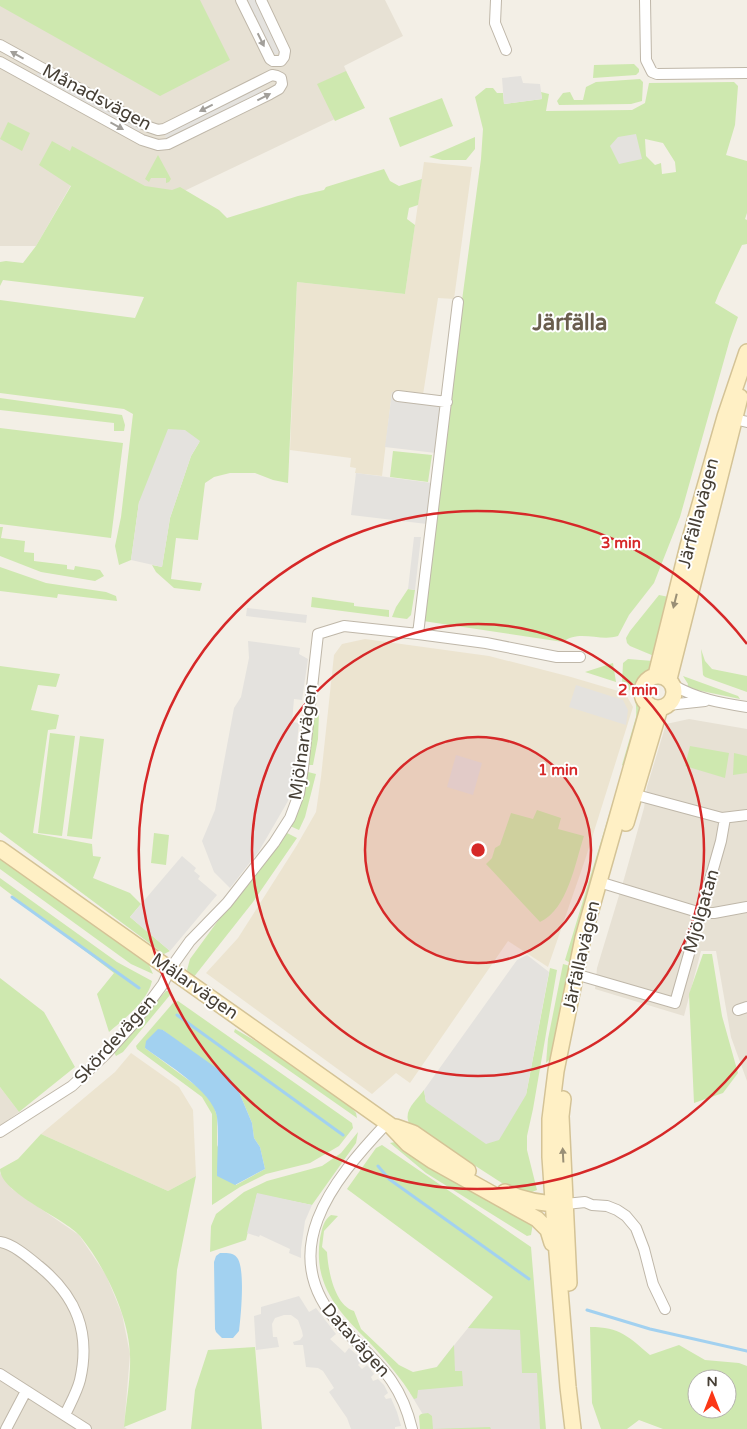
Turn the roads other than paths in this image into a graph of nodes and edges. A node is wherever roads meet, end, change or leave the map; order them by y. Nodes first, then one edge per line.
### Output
1 (241, 0) edge
2 (261, 0) edge
3 (496, 0) edge
4 (645, 0) edge
5 (0, 45) edge
6 (506, 50) dead end
7 (0, 62) edge
8 (747, 74) edge
9 (458, 302) dead end
10 (747, 352) edge
11 (747, 368) edge
12 (398, 396) dead end
13 (447, 402) junction
14 (736, 419) edge
15 (418, 634) junction
16 (580, 657) dead end
17 (666, 680) junction
18 (708, 701) junction
19 (659, 706) junction
20 (747, 707) edge
21 (629, 793) junction
22 (747, 815) edge
23 (725, 818) junction
24 (0, 848) edge
25 (603, 884) junction
26 (747, 907) edge
27 (701, 912) junction
28 (170, 969) junction
29 (579, 975) junction
30 (388, 1124) junction
31 (0, 1132) edge
32 (550, 1157) junction
33 (514, 1200) junction
34 (559, 1208) junction
35 (0, 1242) edge
36 (557, 1262) junction
37 (666, 1309) dead end
38 (0, 1374) edge
39 (26, 1391) junction
40 (65, 1415) junction
41 (6, 1429) edge
42 (86, 1429) edge
43 (412, 1429) edge
44 (575, 1429) edge

1 -> 2 street
3 - 6 street
4 - 8 street
7 -> 5 street, Månadsvägen
9 - 13 street
10 - 14 street, Järfällavägen
11 - 14 street, Järfällavägen
12 - 13 street
13 - 15 street
14 - 17 street, Järfällavägen
15 - 16 street, Mjölnarvägen
15 - 28 street, Mjölnarvägen
17 - 18 street
17 - 19 street
17 - 19 street
18 - 19 street
18 - 20 street
19 - 21 street, Järfällavägen
21 - 23 street
21 - 25 street, Järfällavägen
22 - 23 street
23 - 27 street, Mjölgatan
24 - 28 street, Mälarvägen
25 - 27 street
25 - 29 street, Järfällavägen
26 - 27 street
27 - 29 street, Mjölgatan
28 - 30 street, Mälarvägen
28 - 31 street, Skördevägen
29 - 32 street, Järfällavägen
34 -> 29 street, Järfällavägen
30 - 33 street, Mälarvägen
30 - 43 street, Datavägen
32 - 33 street
32 - 34 street, Järfällavägen
33 - 34 street
33 - 36 street, Järfällavägen
34 - 36 street, Järfällavägen
34 - 37 street
34 - 44 street, Järfällavägen
35 - 40 street
36 - 44 street, Järfällavägen
38 - 39 street
39 - 40 street
39 - 41 street
40 - 42 street

